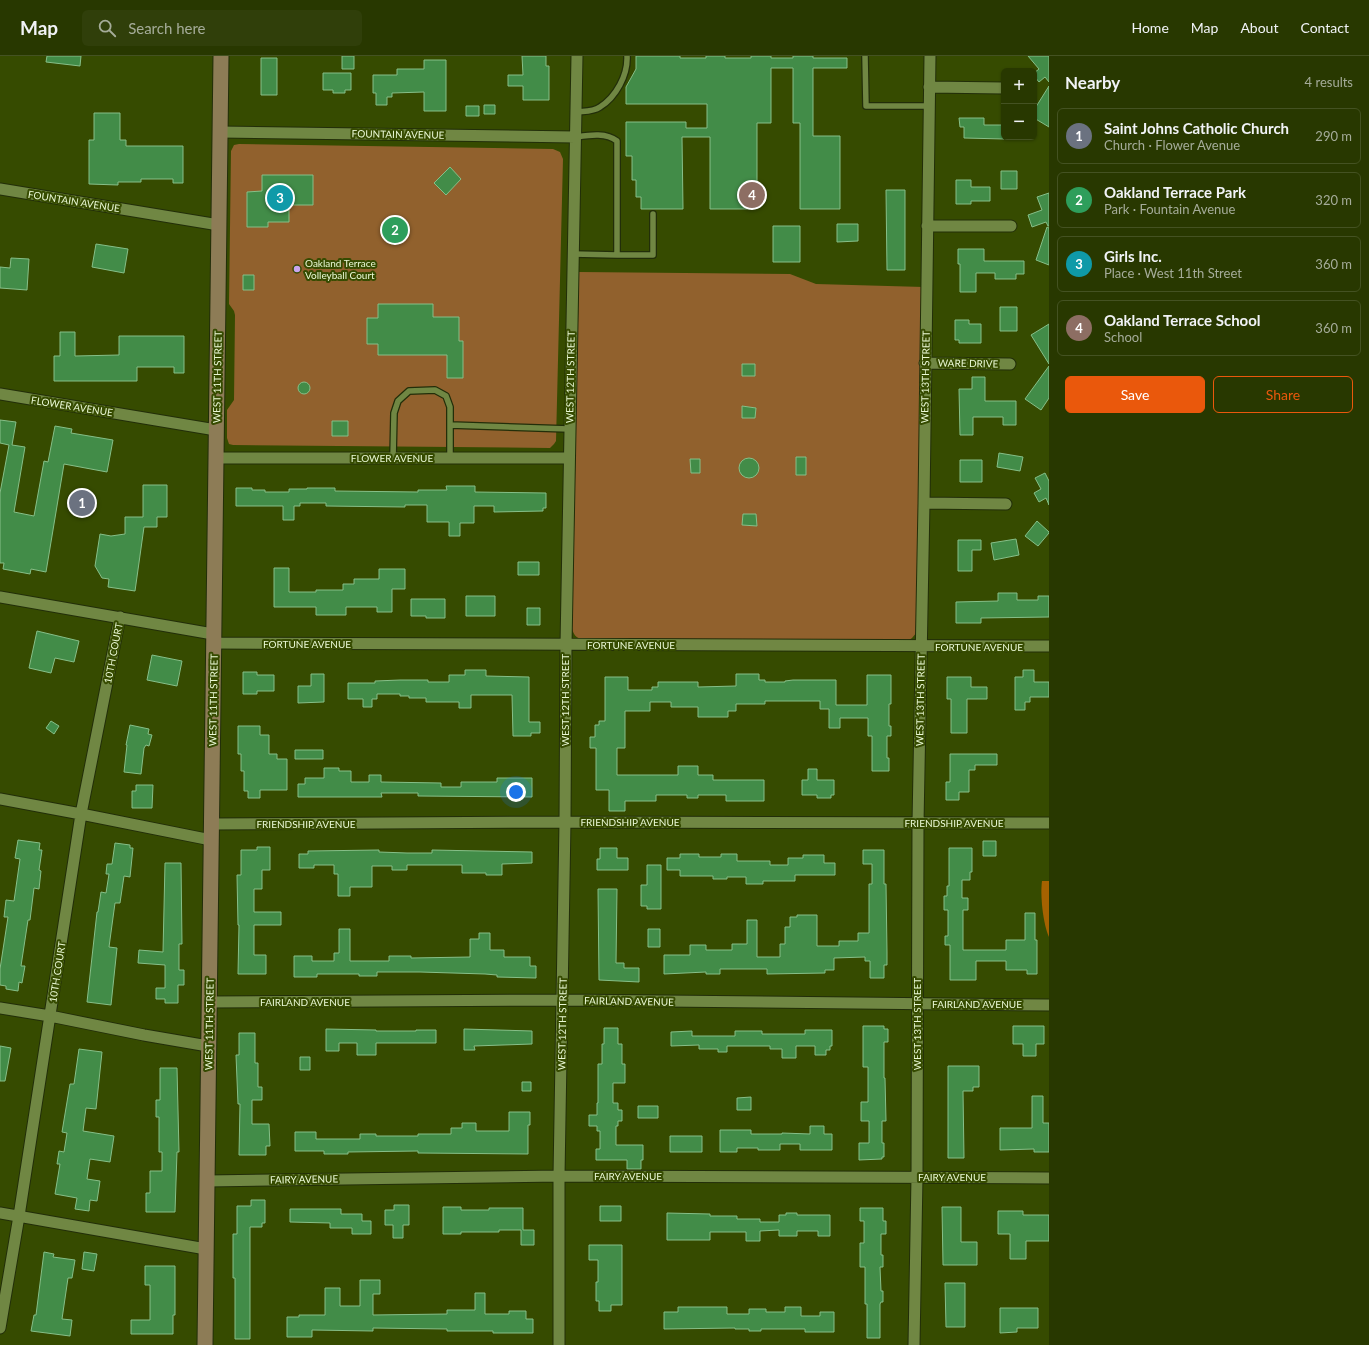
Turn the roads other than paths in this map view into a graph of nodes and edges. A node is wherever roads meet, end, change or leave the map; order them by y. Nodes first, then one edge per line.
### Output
1 (221, 56) edge
2 (577, 56) edge
3 (627, 56) edge
4 (865, 56) edge
5 (930, 56) edge
6 (929, 87) junction
7 (1001, 88) edge
8 (929, 106) junction
9 (576, 112) junction
10 (220, 132) junction
11 (575, 137) junction
12 (0, 189) edge
13 (653, 214) dead end
14 (219, 225) junction
15 (927, 226) junction
16 (1011, 226) dead end
17 (573, 254) junction
18 (617, 255) junction
19 (925, 363) junction
20 (1010, 364) dead end
21 (0, 394) edge
22 (450, 425) junction
23 (569, 429) junction
24 (216, 430) junction
25 (216, 458) junction
26 (394, 458) junction
27 (450, 458) junction
28 (569, 458) junction
29 (924, 503) junction
30 (1006, 504) dead end
31 (0, 597) edge
32 (120, 617) junction
33 (213, 638) junction
34 (566, 645) junction
35 (1049, 646) edge
36 (921, 647) junction
37 (0, 799) edge
38 (82, 814) junction
39 (565, 822) junction
40 (918, 823) junction
41 (1049, 823) edge
42 (211, 824) junction
43 (211, 840) junction
44 (562, 1000) junction
45 (209, 1002) junction
46 (917, 1004) junction
47 (1049, 1005) edge
48 (0, 1008) edge
49 (50, 1016) junction
50 (208, 1046) junction
51 (559, 1176) junction
52 (917, 1177) junction
53 (1049, 1178) edge
54 (207, 1180) junction
55 (0, 1213) edge
56 (19, 1216) junction
57 (206, 1249) junction
58 (0, 1328) edge
59 (205, 1345) edge
60 (559, 1345) edge
61 (914, 1345) edge

1 - 10 main road, WEST 11TH STREET
2 - 9 street, WEST 12TH STREET
3 - 9 lane
4 - 8 lane
5 - 6 street, WEST 13TH STREET
6 - 7 street
6 - 8 street, WEST 13TH STREET
8 - 15 street, WEST 13TH STREET
9 - 11 street, WEST 12TH STREET
10 - 11 street, FOUNTAIN AVENUE
10 - 14 main road, WEST 11TH STREET
11 - 17 street, WEST 12TH STREET
11 - 18 lane
12 - 14 street, FOUNTAIN AVENUE
13 - 18 lane
14 - 24 main road, WEST 11TH STREET
15 - 16 street
15 - 19 street, WEST 13TH STREET
17 - 18 lane
17 - 23 street, WEST 12TH STREET
19 - 20 street, WARE DRIVE
19 - 29 street, WEST 13TH STREET
21 - 24 street, FLOWER AVENUE
22 - 23 lane
22 - 26 lane
22 - 27 lane
23 - 28 street, WEST 12TH STREET
24 - 25 main road, WEST 11TH STREET
25 - 26 street, FLOWER AVENUE
25 - 33 main road, WEST 11TH STREET
26 - 27 street, FLOWER AVENUE
27 - 28 street, FLOWER AVENUE
28 - 34 street, WEST 12TH STREET
29 - 30 street
29 - 36 street, WEST 13TH STREET
31 - 32 street, FORTUNE AVENUE
32 - 33 street, FORTUNE AVENUE
32 - 38 street, 10TH COURT
33 - 34 street, FORTUNE AVENUE
33 - 42 main road, WEST 11TH STREET
34 - 36 street, FORTUNE AVENUE
34 - 39 street, WEST 12TH STREET
35 - 36 street, FORTUNE AVENUE
36 - 40 street, WEST 13TH STREET
37 - 38 street
38 - 43 street
38 - 49 street, 10TH COURT
39 - 40 street, FRIENDSHIP AVENUE
39 - 42 street, FRIENDSHIP AVENUE
39 - 44 street, WEST 12TH STREET
40 - 41 street, FRIENDSHIP AVENUE
40 - 46 street, WEST 13TH STREET
42 - 43 main road, WEST 11TH STREET
43 - 45 main road, WEST 11TH STREET
44 - 45 street, FAIRLAND AVENUE
44 - 46 street, FAIRLAND AVENUE
44 - 51 street, WEST 12TH STREET
45 - 50 main road, WEST 11TH STREET
46 - 47 street, FAIRLAND AVENUE
46 - 52 street, WEST 13TH STREET
48 - 49 street
49 - 50 street
49 - 56 street, 10TH COURT
50 - 54 main road, WEST 11TH STREET
51 - 52 street, FAIRY AVENUE
51 - 54 street, FAIRY AVENUE
51 - 60 street, WEST 12TH STREET
52 - 53 street, FAIRY AVENUE
52 - 61 street, WEST 13TH STREET
54 - 57 main road, WEST 11TH STREET
55 - 56 street
56 - 57 street
56 - 58 street, 10TH COURT
57 - 59 main road, WEST 11TH STREET

